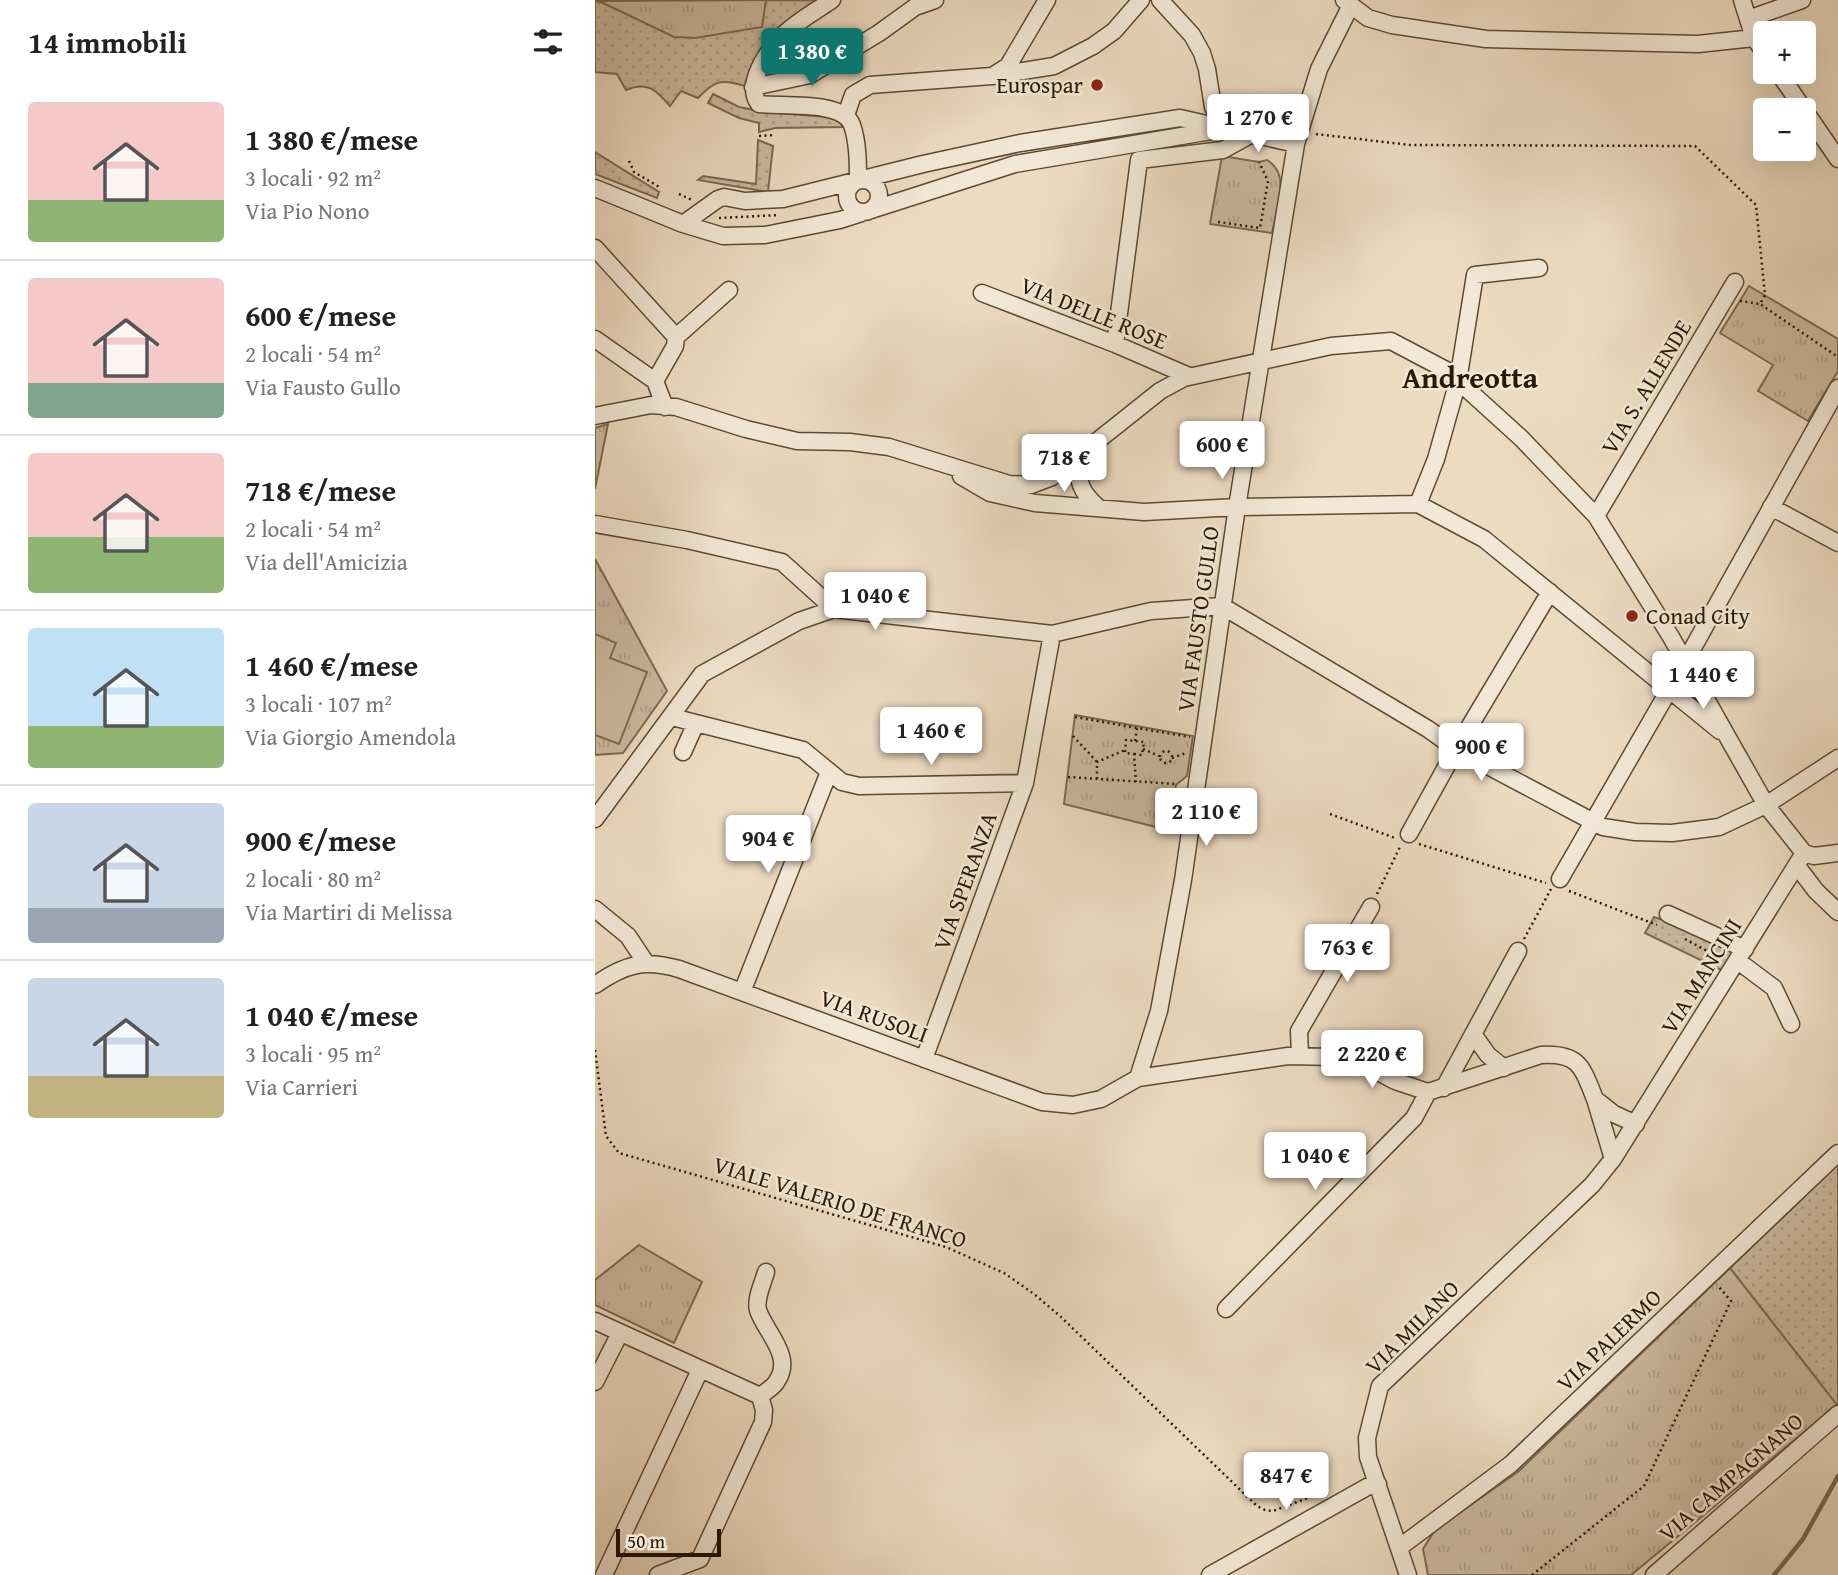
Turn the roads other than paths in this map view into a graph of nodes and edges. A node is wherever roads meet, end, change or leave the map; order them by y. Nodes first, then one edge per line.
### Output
1 (832, 0) edge
2 (935, 0) edge
3 (1047, 0) edge
4 (1141, 0) edge
5 (1160, 0) edge
6 (1742, 0) edge
7 (1802, 0) edge
8 (1347, 3) edge
9 (1748, 19) junction
10 (1753, 33) edge
11 (1753, 38) edge
12 (992, 76) junction
13 (1786, 84) edge
14 (753, 87) junction
15 (846, 115) junction
16 (1229, 128) junction
17 (1252, 134) junction
18 (1296, 144) junction
19 (1838, 159) edge
20 (858, 181) junction
21 (595, 188) edge
22 (866, 211) junction
23 (683, 223) junction
24 (595, 248) edge
25 (1539, 268) dead end
26 (1735, 282) dead end
27 (729, 290) dead end
28 (982, 293) dead end
29 (676, 337) junction
30 (595, 339) edge
31 (1115, 344) junction
32 (1259, 362) junction
33 (1189, 376) junction
34 (656, 381) junction
35 (1458, 381) junction
36 (1838, 388) edge
37 (665, 407) junction
38 (595, 416) edge
39 (1076, 457) junction
40 (940, 464) junction
41 (1418, 504) junction
42 (1237, 507) junction
43 (1771, 507) junction
44 (1099, 508) junction
45 (1596, 516) junction
46 (595, 524) edge
47 (1838, 543) edge
48 (1550, 592) junction
49 (1222, 606) junction
50 (834, 609) junction
51 (1052, 634) junction
52 (1685, 662) junction
53 (1699, 686) junction
54 (1675, 695) junction
55 (672, 717) junction
56 (696, 723) junction
57 (1728, 737) junction
58 (1456, 749) junction
59 (683, 752) dead end
60 (1838, 758) edge
61 (829, 772) junction
62 (1025, 783) junction
63 (1766, 805) junction
64 (595, 819) edge
65 (1593, 822) junction
66 (1408, 839) road end
67 (1838, 853) edge
68 (1801, 859) junction
69 (1555, 885) road end
70 (1371, 906) road end
71 (595, 909) edge
72 (1838, 912) edge
73 (1666, 921) road end
74 (1518, 951) road end
75 (1736, 957) junction
76 (646, 963) junction
77 (595, 985) edge
78 (742, 992) junction
79 (1791, 1024) dead end
80 (1473, 1034) junction
81 (1300, 1056) junction
82 (923, 1059) junction
83 (1504, 1068) junction
84 (1138, 1078) junction
85 (1436, 1090) junction
86 (1595, 1099) junction
87 (1636, 1124) junction
88 (1838, 1153) edge
89 (1613, 1159) junction
90 (766, 1272) dead end
91 (1226, 1309) dead end
92 (595, 1321) edge
93 (620, 1333) junction
94 (700, 1370) junction
95 (595, 1382) edge
96 (761, 1396) junction
97 (1838, 1414) edge
98 (1378, 1484) junction
99 (1400, 1547) junction
100 (604, 1575) edge
101 (658, 1575) edge
102 (1210, 1575) edge
103 (1408, 1575) edge
104 (1654, 1575) edge

1 - 14 street
2 - 14 street
3 - 12 street
4 - 12 street
5 - 16 street
6 - 9 street
7 - 9 street
8 - 11 street
8 - 18 street, VIA FAUSTO GULLO
9 - 10 street
12 - 15 street
13 - 19 street
14 - 15 street
15 - 20 street
16 - 17 street
16 - 20 street
16 - 22 street
17 - 18 street
17 - 31 street
18 - 32 street, VIA FAUSTO GULLO
20 - 22 street
20 - 22 street
20 - 23 street
21 - 23 street
22 - 23 street
24 - 29 street
25 - 35 street
26 - 45 street, VIA S. ALLENDE
27 - 29 street
28 - 31 street, VIA DELLE ROSE
29 - 34 street
30 - 34 street
31 - 33 street, VIA DELLE ROSE
32 - 33 street
32 - 35 street
32 - 42 street, VIA FAUSTO GULLO
33 - 39 street
34 - 37 street
35 - 41 street
35 - 45 street
36 - 43 street
37 - 38 street
37 - 40 street
39 - 40 street
39 - 44 street
40 - 44 street
41 - 42 street
41 - 48 street
42 - 44 street
42 - 49 street, VIA FAUSTO GULLO
43 - 47 street
43 - 52 street
45 - 52 street
46 - 50 street
48 - 54 street
48 - 58 street
49 - 51 street
49 - 58 street
49 - 84 street, VIA FAUSTO GULLO
50 - 51 street
50 - 55 street
51 - 62 street, VIA SPERANZA
52 - 53 street
53 - 54 street
53 - 57 street
54 - 57 street
54 - 65 street
55 - 56 street
55 - 64 street
56 - 59 street
56 - 61 street
57 - 63 street
58 - 65 street
58 - 66 street
60 - 63 street
61 - 62 street
61 - 78 street
62 - 82 street, VIA SPERANZA
63 - 65 street
63 - 68 street
65 - 69 street
67 - 68 street
68 - 72 street
68 - 75 street, VIA MANCINI
70 - 81 street
71 - 76 street
73 - 75 street
74 - 80 street
75 - 79 street
75 - 87 street, VIA MANCINI
76 - 77 street, VIA RUSOLI
76 - 78 street, VIA RUSOLI
78 - 82 street, VIA RUSOLI
80 - 83 street
80 - 85 street
81 - 84 street
81 - 85 street
82 - 84 street, VIA RUSOLI
83 - 85 street
83 - 86 street
85 - 91 street
86 - 87 street
86 - 89 street
87 - 89 street, VIA MANCINI
88 - 99 street, VIA PALERMO
89 - 98 street, VIA MILANO
90 - 96 street
92 - 93 street
93 - 94 street
93 - 95 street
94 - 96 street
94 - 100 street
96 - 101 street
97 - 104 street, VIA CAMPAGNANO
98 - 99 street, VIA MILANO
98 - 102 street
99 - 103 street, VIA MILANO

